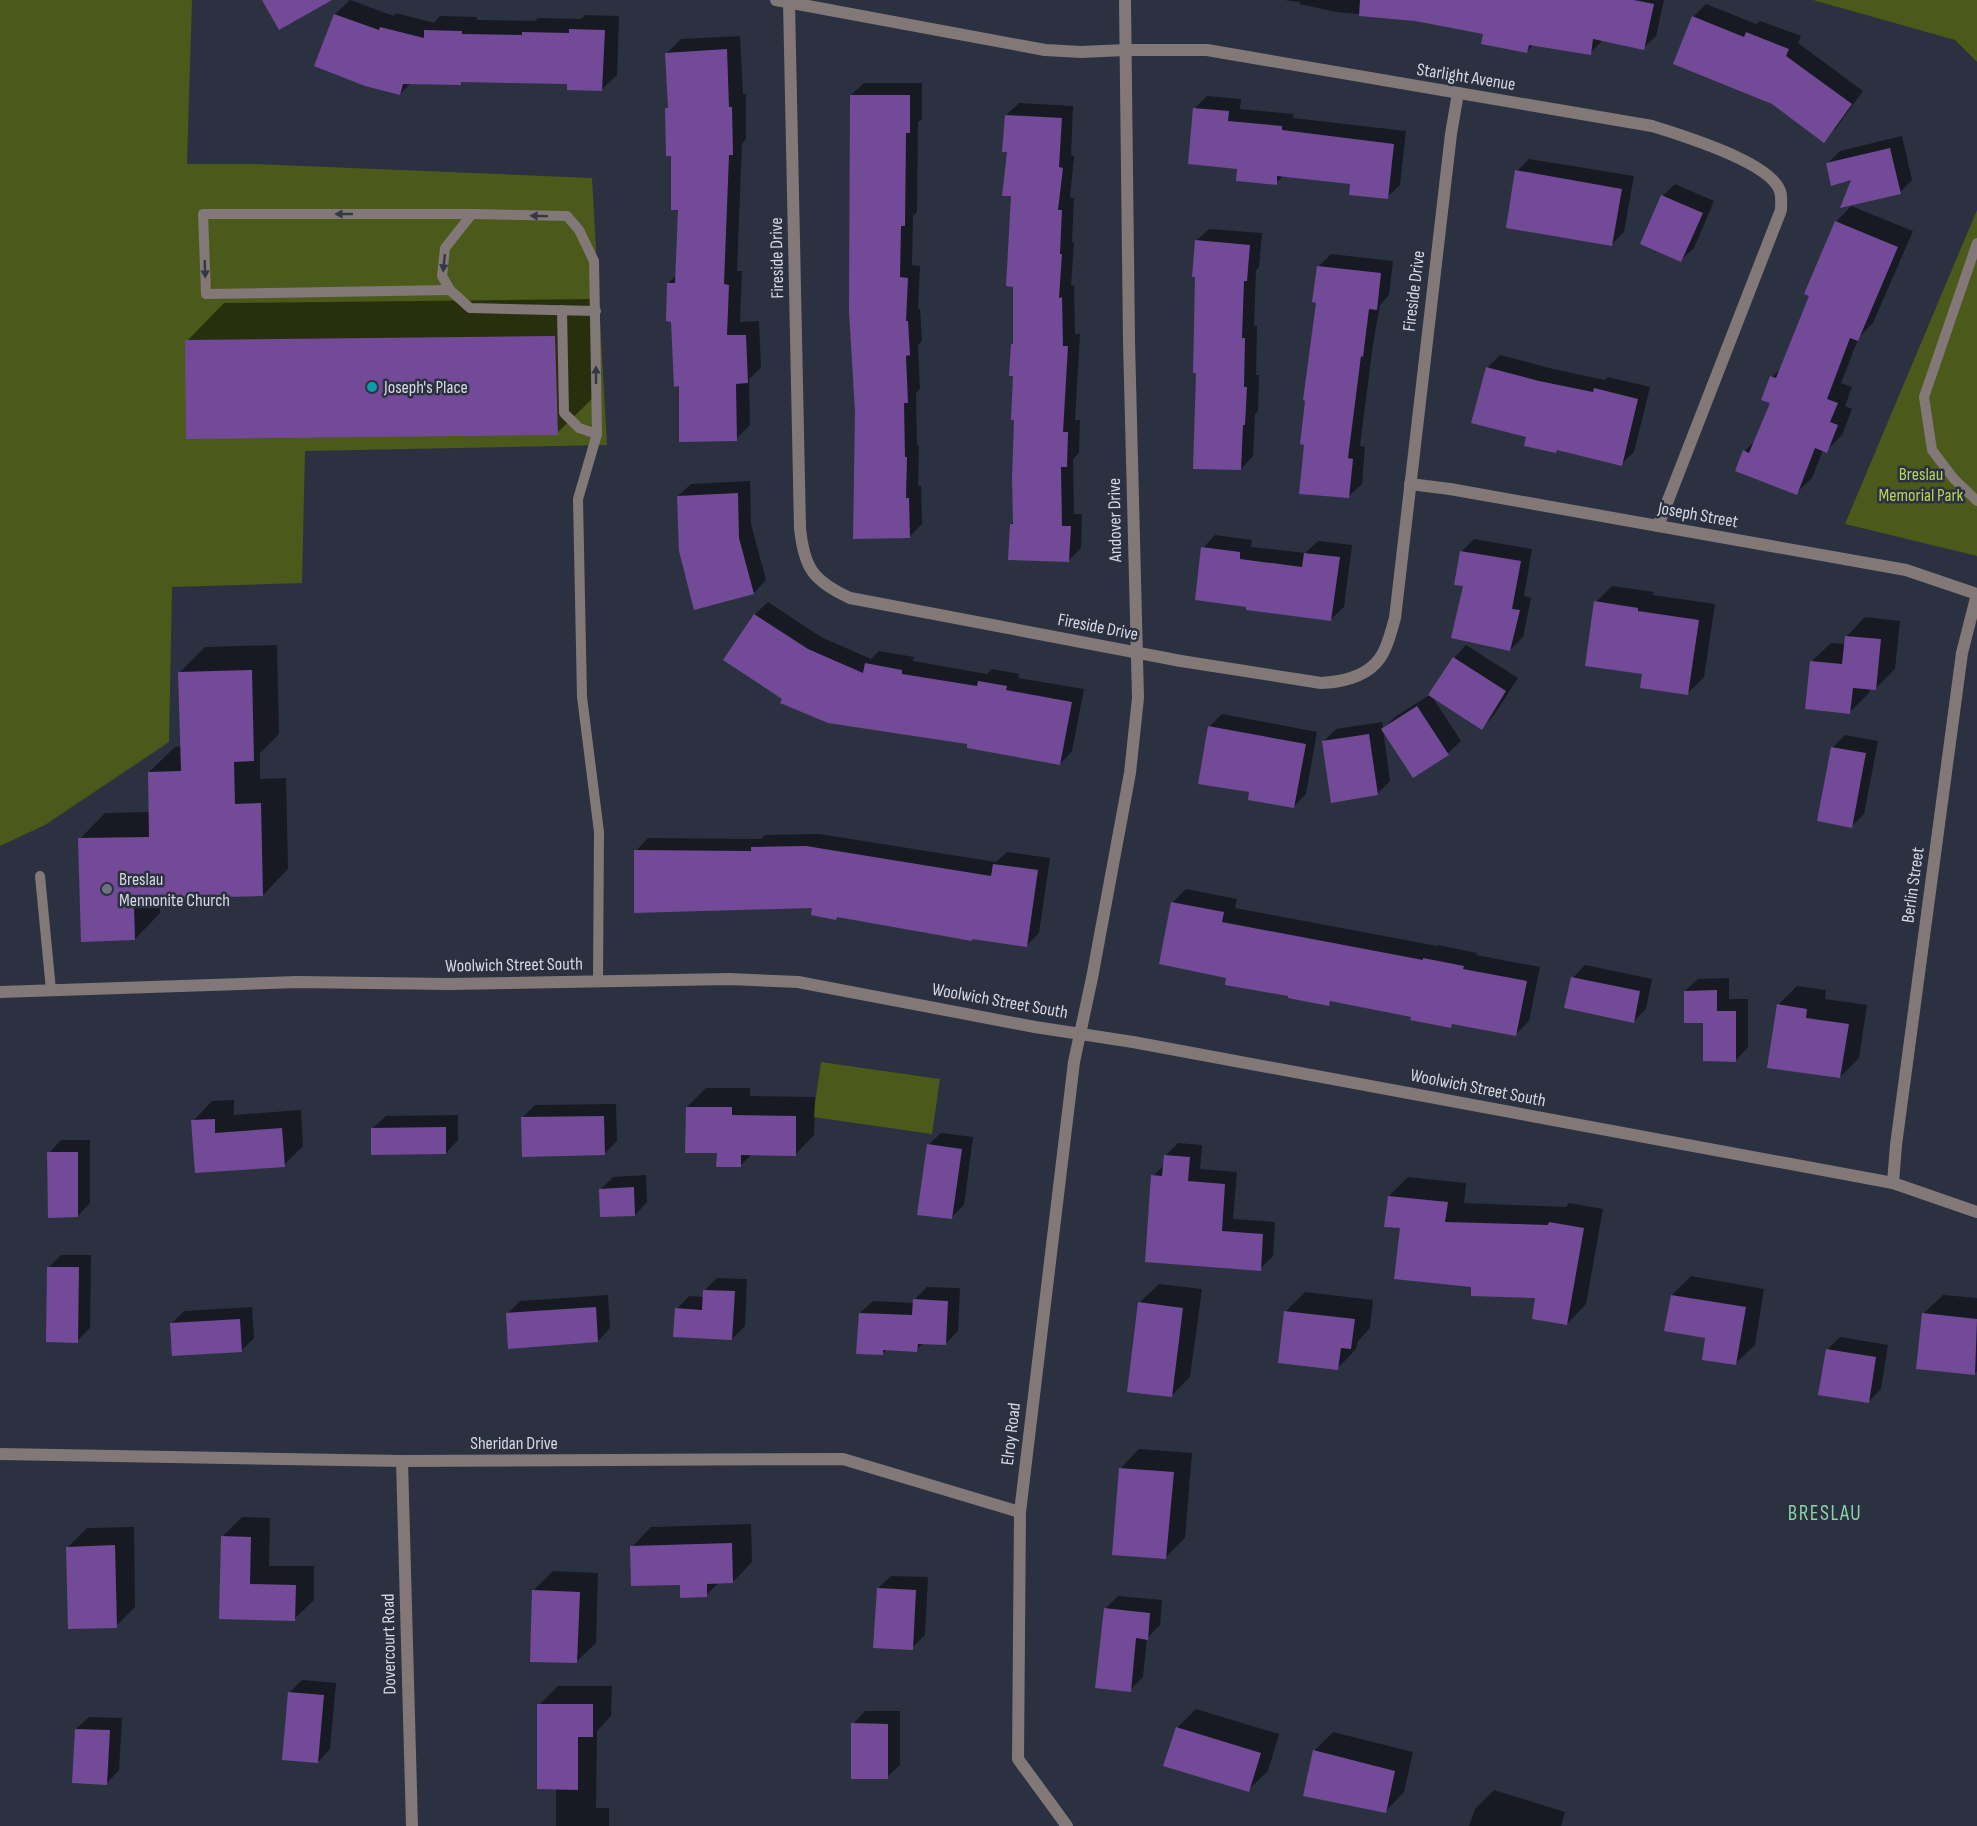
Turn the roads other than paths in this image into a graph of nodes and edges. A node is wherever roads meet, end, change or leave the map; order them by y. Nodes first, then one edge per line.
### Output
1 (1125, 0) edge
2 (783, 1) edge
3 (1126, 50) junction
4 (1458, 93) junction
5 (472, 214) junction
6 (1977, 243) edge
7 (450, 290) junction
8 (562, 310) junction
9 (596, 310) junction
10 (597, 434) junction
11 (1410, 484) junction
12 (1977, 501) edge
13 (1658, 526) junction
14 (1977, 593) edge
15 (1136, 652) junction
16 (40, 876) dead end
17 (598, 982) junction
18 (51, 990) junction
19 (0, 992) edge
20 (1080, 1034) junction
21 (1893, 1183) junction
22 (1977, 1212) edge
23 (0, 1454) edge
24 (402, 1461) junction
25 (1020, 1512) junction
26 (412, 1826) edge
27 (1067, 1826) edge

1 - 3 street, Andover Drive
2 - 3 street, Starlight Avenue
2 - 15 street, Fireside Drive
3 - 4 street, Starlight Avenue
3 - 15 street, Andover Drive
4 - 11 street, Fireside Drive
4 - 13 street, Starlight Avenue
5 -> 7 lane
5 -> 7 lane
9 -> 5 lane
6 - 12 lane
7 - 8 lane
8 - 9 lane
8 - 10 lane
10 -> 9 lane
10 - 17 lane
11 - 13 street, Joseph Street
11 - 15 street, Fireside Drive
13 - 14 street, Joseph Street
14 - 21 street, Berlin Street
15 - 20 street, Andover Drive
16 - 18 lane
17 - 18 street, Woolwich Street South
17 - 20 street, Woolwich Street South
18 - 19 street, Woolwich Street South
20 - 21 street, Woolwich Street South
20 - 25 street, Elroy Road
21 - 22 street, Woolwich Street South
23 - 24 street, Sheridan Drive
24 - 25 street, Sheridan Drive
24 - 26 street, Dovercourt Road
25 - 27 street, Elroy Road

